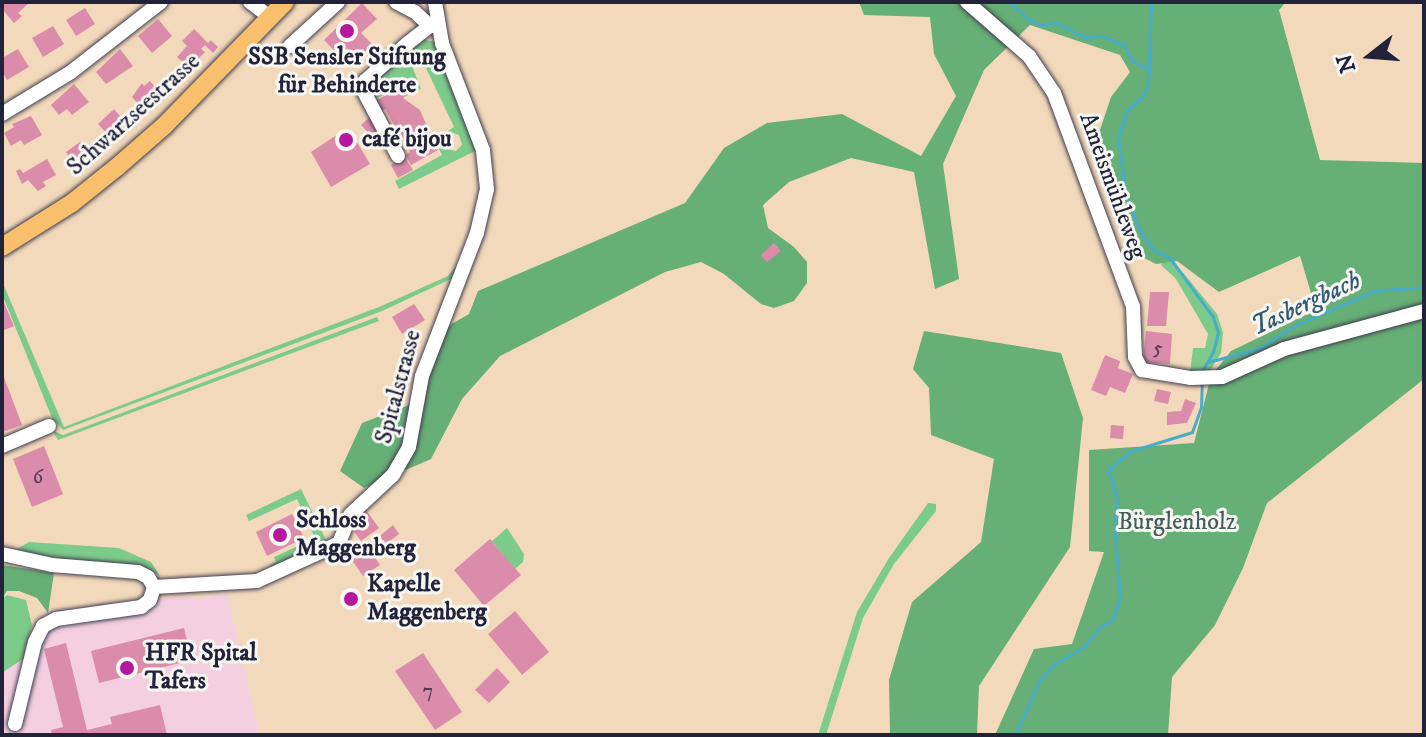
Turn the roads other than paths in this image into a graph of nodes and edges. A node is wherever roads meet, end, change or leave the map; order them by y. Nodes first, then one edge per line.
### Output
1 (161, 2) edge
2 (250, 2) edge
3 (285, 2) edge
4 (338, 2) edge
5 (396, 2) edge
6 (435, 2) edge
7 (967, 2) edge
8 (270, 17) junction
9 (434, 26) junction
10 (290, 46) dead end
11 (2, 114) edge
12 (398, 156) dead end
13 (2, 247) edge
14 (1424, 311) edge
15 (49, 426) dead end
16 (2, 446) edge
17 (2, 554) edge
18 (154, 587) junction
19 (15, 724) dead end

1 - 11 street
2 - 8 street
3 - 8 main road, Schwarzseestrasse
4 - 10 street
5 - 9 street
6 - 9 street, Spitalstrasse
7 - 14 street, Ameismühleweg
8 - 13 main road, Schwarzseestrasse
9 - 12 street
9 - 18 street, Spitalstrasse
15 - 16 street
17 - 18 street, Spitalstrasse
18 - 19 street

